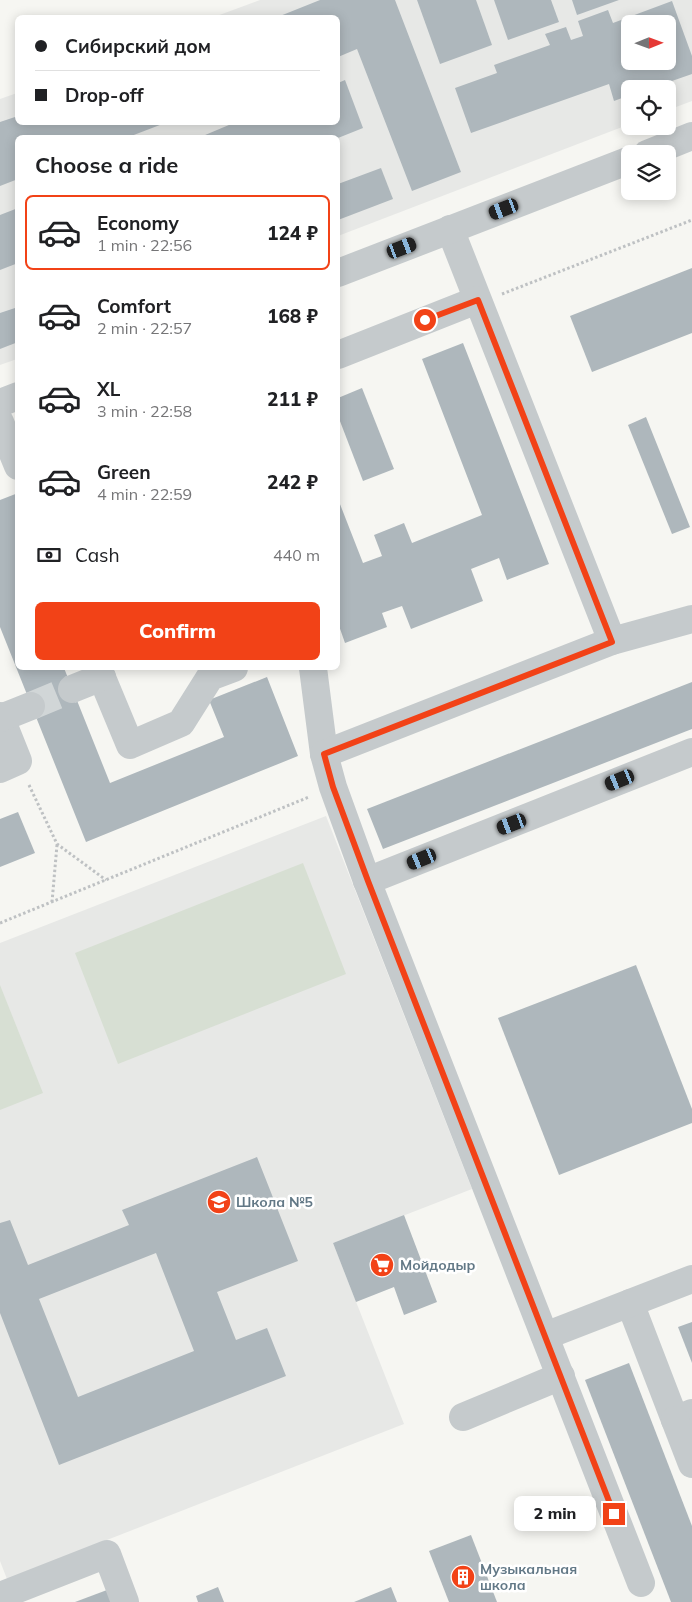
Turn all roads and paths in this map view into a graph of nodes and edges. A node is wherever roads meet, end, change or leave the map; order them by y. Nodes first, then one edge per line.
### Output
1 (692, 136) edge
2 (670, 145) edge
3 (621, 163) edge
4 (692, 220) edge
5 (450, 229) junction
6 (340, 272) edge
7 (478, 301) junction
8 (340, 354) edge
9 (15, 397) edge
10 (0, 403) edge
11 (0, 422) edge
12 (15, 459) edge
13 (692, 619) edge
14 (612, 642) junction
15 (229, 670) edge
16 (313, 670) edge
17 (100, 672) edge
18 (72, 689) tunnel mouth
19 (32, 706) tunnel mouth
20 (0, 717) edge
21 (692, 752) edge
22 (324, 754) junction
23 (9, 765) edge
24 (333, 787) junction
25 (57, 844) junction
26 (106, 880) junction
27 (368, 881) junction
28 (52, 902) junction
29 (0, 923) edge
30 (692, 1279) edge
31 (630, 1303) junction
32 (545, 1336) junction
33 (561, 1376) junction
34 (684, 1416) edge
35 (463, 1417) dead end
36 (692, 1464) edge
37 (641, 1583) dead end
38 (0, 1596) edge
39 (125, 1602) edge

1 - 2 street
3 - 5 street
4 - 7 path
5 - 6 street
5 - 7 street
7 - 8 street
7 - 14 street
9 - 10 street
11 - 12 street
13 - 14 street
14 - 22 street
15 - 17 street
16 - 22 street
17 - 18 street
19 - 20 street
20 - 23 street
21 - 27 street
22 - 24 street
23 - 25 path
24 - 26 path
24 - 27 street
25 - 26 path
25 - 28 path
26 - 28 path
27 - 32 street
28 - 29 path
30 - 31 street
31 - 32 street
31 - 34 street
32 - 33 street
33 - 35 street
33 - 37 street
34 - 36 street
38 - 39 street

